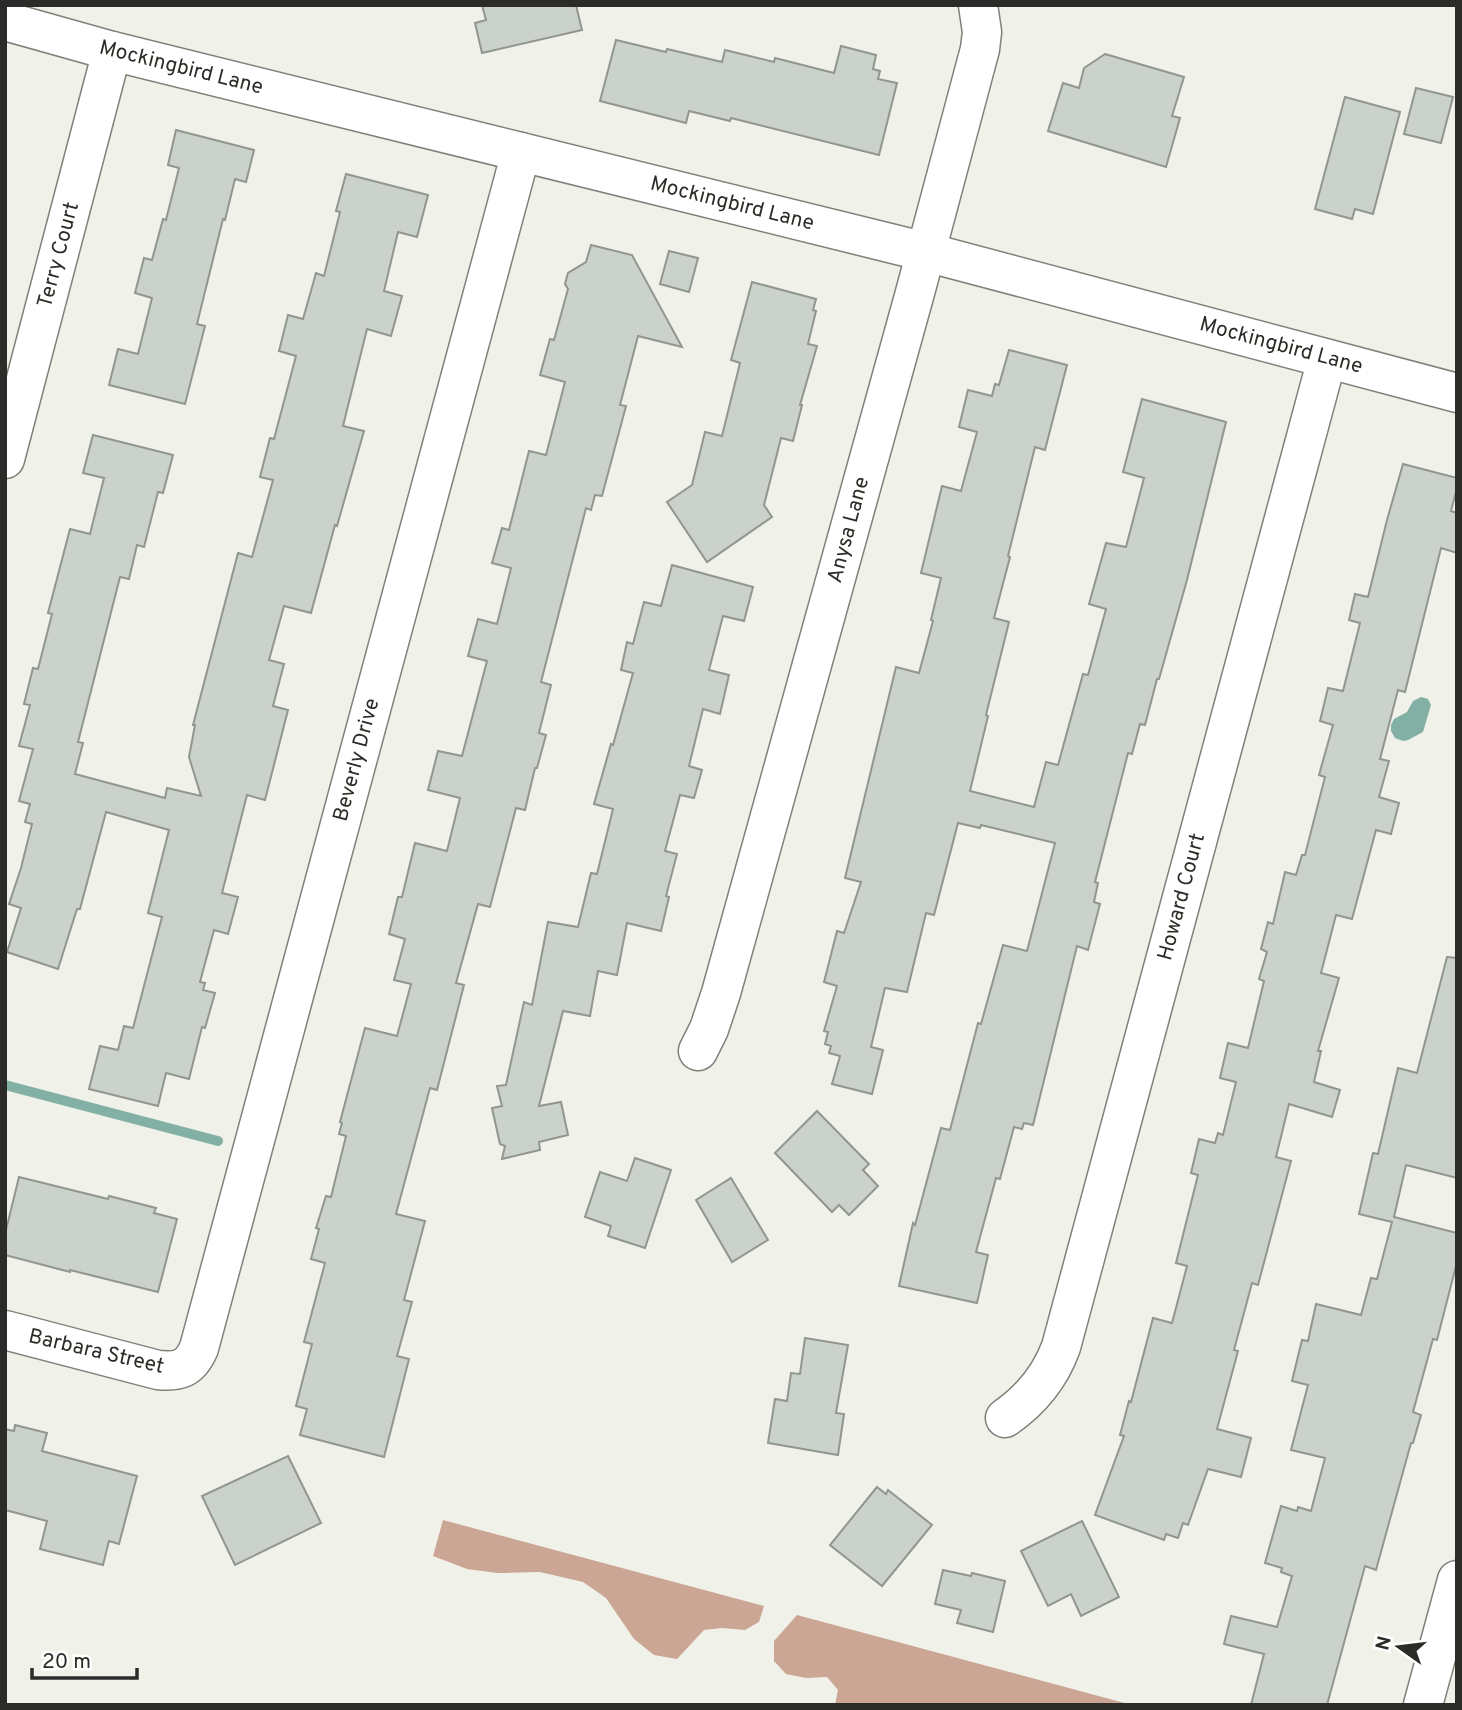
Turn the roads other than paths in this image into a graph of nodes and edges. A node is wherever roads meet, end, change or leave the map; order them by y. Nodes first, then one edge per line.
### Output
1 (978, 5) edge
2 (5, 21) edge
3 (111, 51) junction
4 (521, 152) junction
5 (926, 252) junction
6 (1327, 359) junction
7 (1457, 393) edge
8 (5, 459) edge
9 (698, 1051) dead end
10 (5, 1330) edge
11 (187, 1366) joint
12 (1005, 1418) dead end
13 (1457, 1580) edge
14 (1423, 1705) edge

1 - 5 street, Anysa Lane
2 - 3 street, Mockingbird Lane
3 - 4 street, Mockingbird Lane
3 - 8 street, Terry Court
4 - 5 street, Mockingbird Lane
4 - 11 street, Beverly Drive
5 - 6 street, Mockingbird Lane
5 - 9 street, Anysa Lane
6 - 7 street, Mockingbird Lane
6 - 12 street, Howard Court
10 - 11 street, Barbara Street
13 - 14 street

